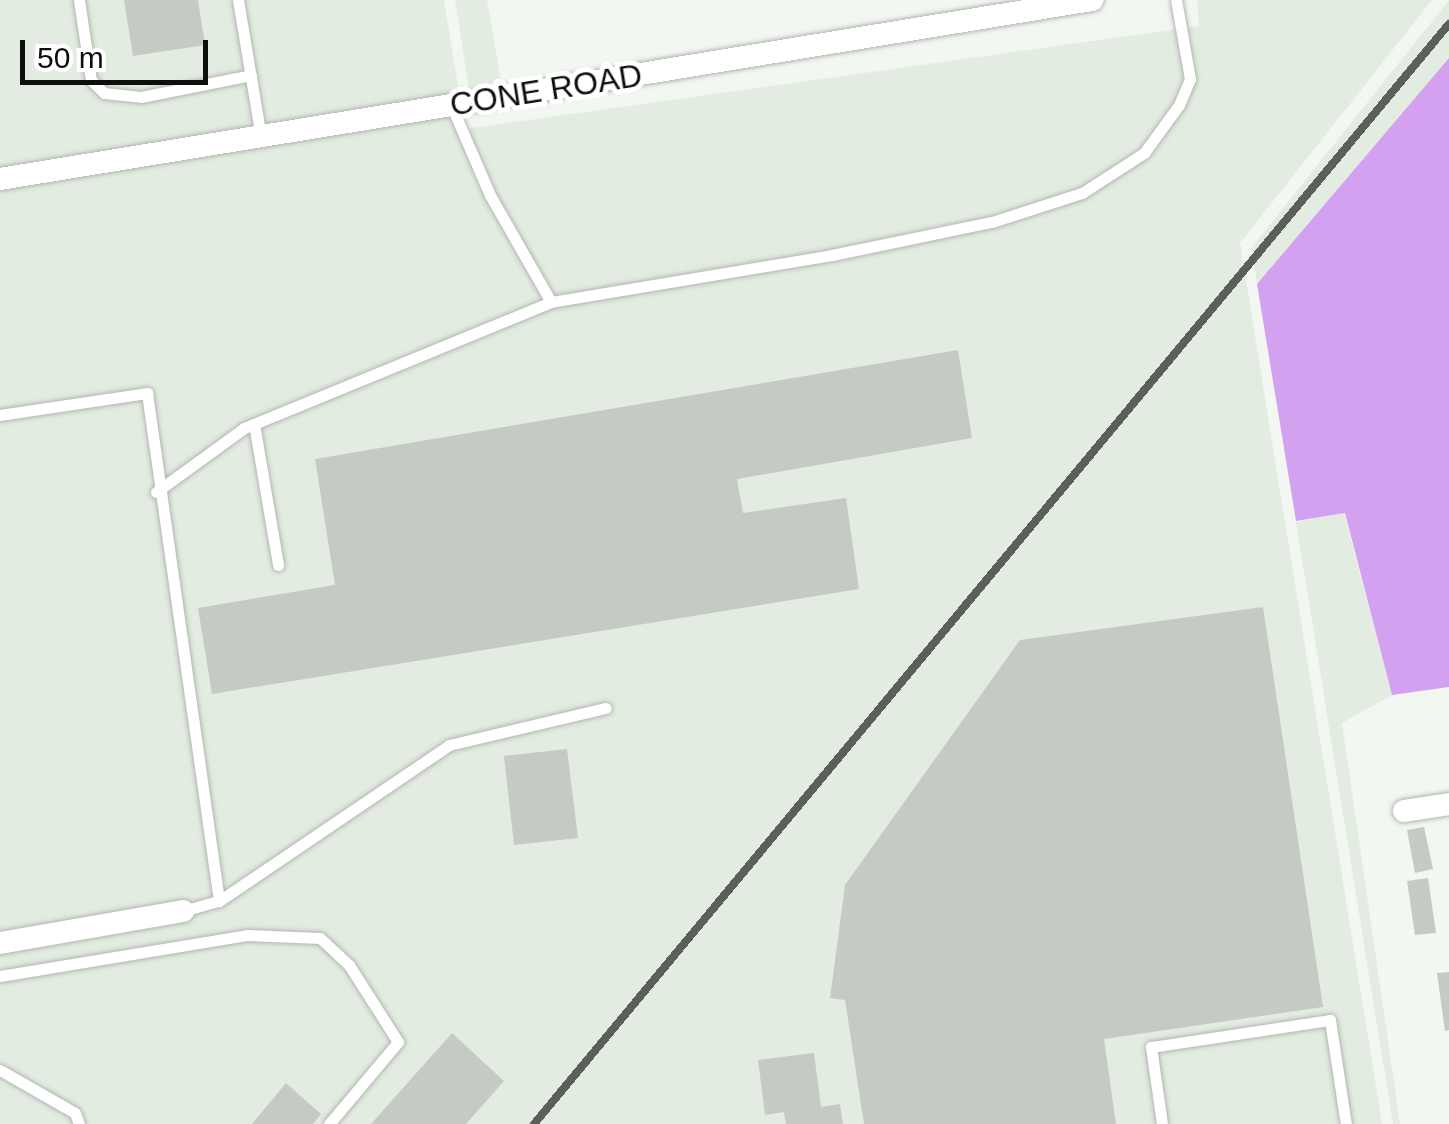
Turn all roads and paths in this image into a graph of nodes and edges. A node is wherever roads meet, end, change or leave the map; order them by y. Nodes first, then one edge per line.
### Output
1 (79, 0) edge
2 (238, 0) edge
3 (1092, 0) edge
4 (1176, 0) edge
5 (251, 75) junction
6 (451, 105) junction
7 (261, 136) junction
8 (0, 179) edge
9 (551, 302) junction
10 (0, 416) edge
11 (254, 424) junction
12 (156, 492) junction
13 (278, 565) dead end
14 (606, 708) dead end
15 (1449, 804) edge
16 (1404, 811) dead end
17 (219, 901) junction
18 (184, 912) joint
19 (0, 943) edge
20 (0, 976) edge
21 (0, 1070) edge
22 (79, 1124) edge
23 (330, 1124) edge
24 (1162, 1124) edge
25 (1346, 1124) edge

1 - 5 lane
2 - 5 lane
3 - 6 street, CONE ROAD
4 - 9 lane
5 - 7 lane
6 - 7 street, CONE ROAD
6 - 9 lane
7 - 8 street, CONE ROAD
9 - 11 lane
10 - 12 lane
11 - 12 lane
11 - 13 lane
12 - 17 lane
14 - 17 lane
15 - 16 street
17 - 18 lane
18 - 19 street
20 - 23 lane
21 - 22 lane
24 - 25 lane

